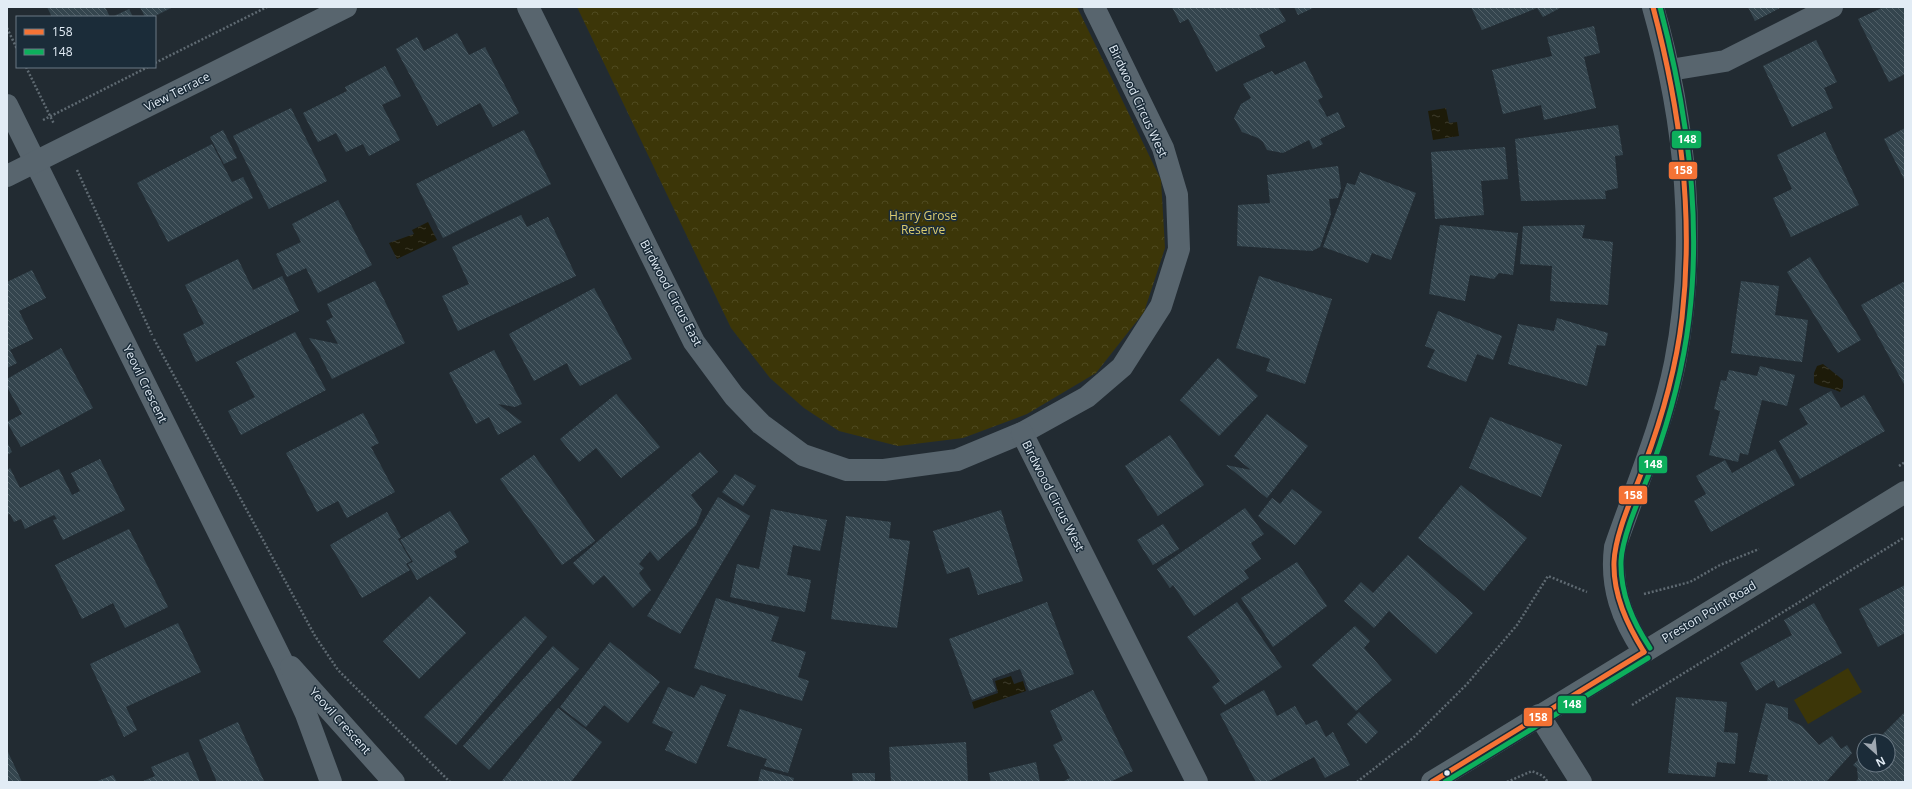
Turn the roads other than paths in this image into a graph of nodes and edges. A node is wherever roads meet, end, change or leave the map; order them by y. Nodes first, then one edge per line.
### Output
1 (346, 7) edge
2 (528, 7) edge
3 (1094, 7) edge
4 (1653, 7) edge
5 (1832, 7) edge
6 (1670, 70) junction
7 (7, 105) edge
8 (35, 162) junction
9 (7, 176) edge
10 (1022, 433) junction
11 (1905, 492) edge
12 (1644, 652) junction
13 (283, 663) junction
14 (1540, 715) junction
15 (331, 782) edge
16 (394, 782) edge
17 (1197, 782) edge
18 (1432, 782) edge
19 (1581, 782) edge

1 - 8 street, View Terrace
2 - 10 street, Birdwood Circus East
3 - 10 street, Birdwood Circus West
4 - 6 street
5 - 6 street
6 - 12 street
7 - 8 street, Yeovil Crescent
8 - 9 street, View Terrace
8 - 13 street, Yeovil Crescent
10 - 17 street, Birdwood Circus West
11 - 12 main road, Preston Point Road
12 - 14 main road, Preston Point Road
13 - 15 street, Yeovil Crescent
13 - 16 street, Yeovil Crescent
14 - 18 main road, Preston Point Road
14 - 19 street

